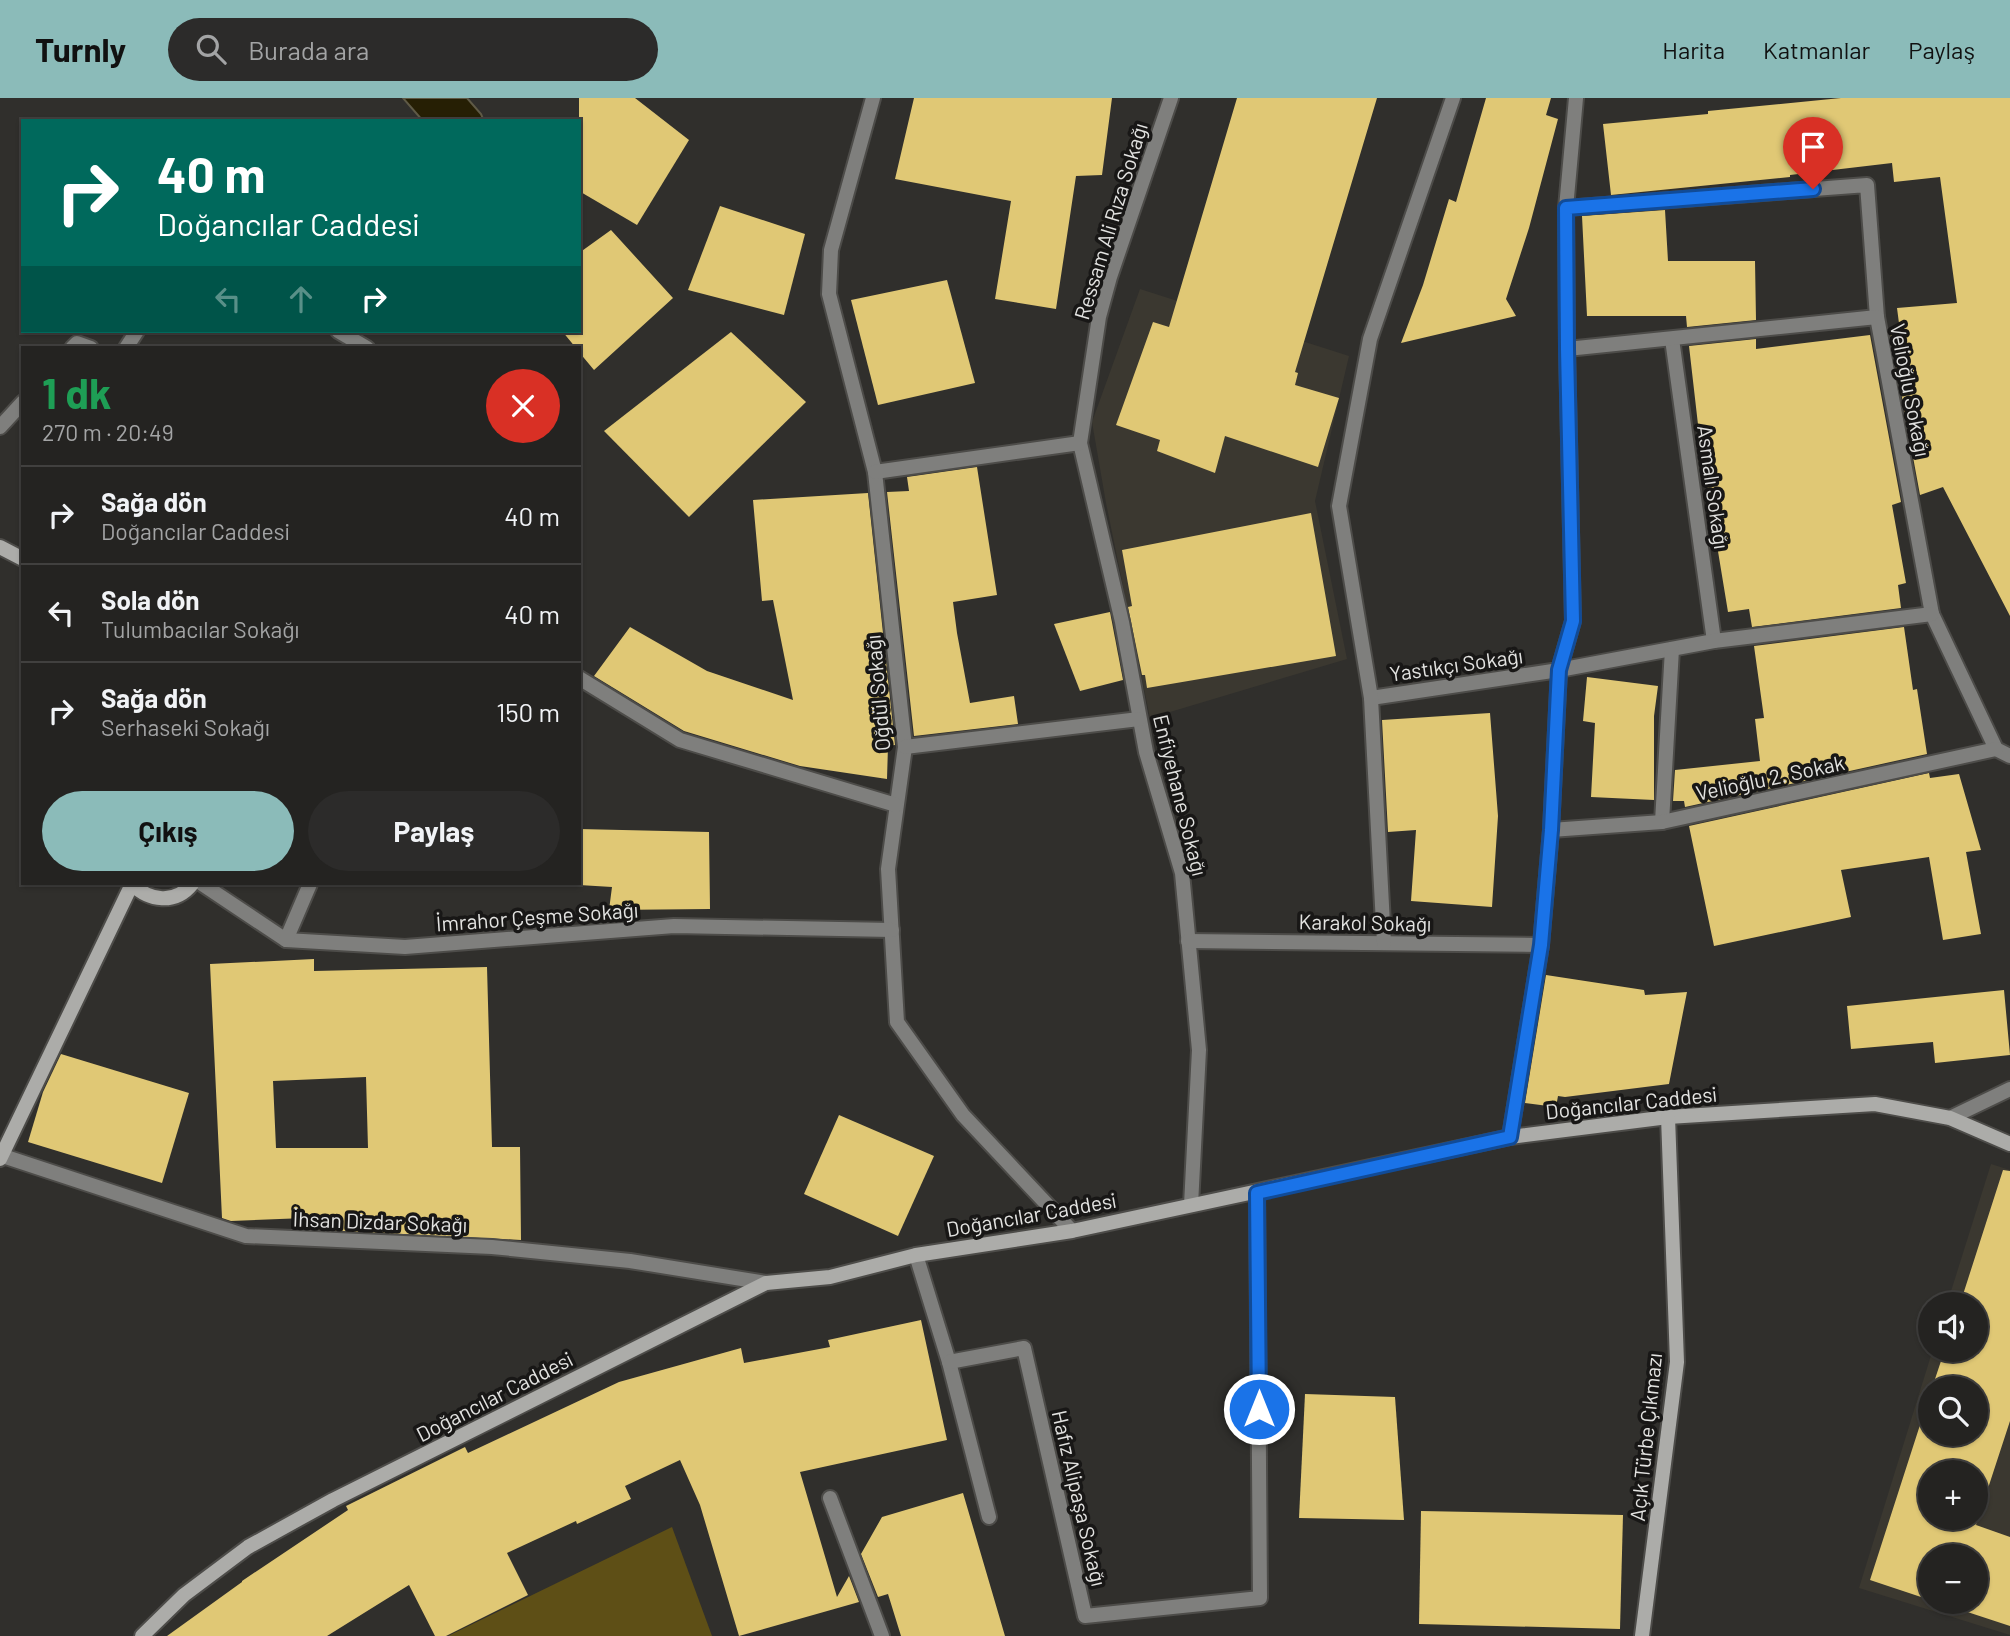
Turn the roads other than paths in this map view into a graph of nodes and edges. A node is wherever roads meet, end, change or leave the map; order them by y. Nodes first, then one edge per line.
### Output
1 (873, 98) edge
2 (1171, 98) edge
3 (1454, 98) edge
4 (1576, 98) edge
5 (1566, 208) junction
6 (1877, 317) junction
7 (341, 333) edge
8 (1672, 339) junction
9 (364, 346) edge
10 (1567, 349) junction
11 (21, 404) edge
12 (0, 427) edge
13 (1080, 443) junction
14 (875, 472) junction
15 (0, 547) edge
16 (21, 558) edge
17 (1932, 614) junction
18 (1714, 641) junction
19 (1672, 649) junction
20 (1559, 670) junction
21 (581, 679) edge
22 (1371, 698) junction
23 (1139, 719) junction
24 (905, 747) junction
25 (1996, 749) junction
26 (2010, 756) edge
27 (897, 805) junction
28 (1662, 822) junction
29 (1551, 830) junction
30 (132, 885) edge
31 (133, 885) edge
32 (191, 885) edge
33 (204, 885) edge
34 (310, 885) edge
35 (892, 930) junction
36 (286, 940) junction
37 (1188, 941) junction
38 (1384, 943) junction
39 (1541, 945) junction
40 (2010, 1089) edge
41 (1668, 1117) junction
42 (1950, 1118) junction
43 (1510, 1137) junction
44 (2010, 1144) edge
45 (1, 1157) edge
46 (1257, 1193) junction
47 (1191, 1205) junction
48 (1072, 1231) junction
49 (916, 1255) junction
50 (766, 1283) junction
51 (949, 1362) junction
52 (830, 1498) dead end
53 (989, 1517) dead end
54 (142, 1636) edge
55 (883, 1636) edge
56 (1642, 1636) edge

1 - 14 street, Oğdül Sokağı
2 - 13 street, Ressam Ali Rıza Sokağı
3 - 22 street
4 - 5 street
5 - 6 street
5 - 10 street
6 - 8 street, Velioğlu Sokağı
6 - 17 street, Velioğlu Sokağı
7 - 9 street
8 - 10 street, Velioğlu Sokağı
8 - 18 street, Asmalı Sokağı
10 - 20 street
11 - 12 street
13 - 14 street
13 - 23 street, Enfiyehane Sokağı
14 - 24 street, Oğdül Sokağı
15 - 16 street
17 - 18 street, Yastıkçı Sokağı
17 - 25 street, Velioğlu Sokağı
18 - 19 street, Yastıkçı Sokağı
19 - 20 street, Yastıkçı Sokağı
19 - 28 street
20 - 22 street, Yastıkçı Sokağı
20 - 29 street
21 - 27 street
22 - 38 street
23 - 24 street
23 - 37 street, Enfiyehane Sokağı
24 - 27 street, Oğdül Sokağı
25 - 26 street
25 - 28 street, Velioğlu 2. Sokak
27 - 35 street, Oğdül Sokağı
28 - 29 street, Velioğlu 2. Sokak
29 - 39 street
30 - 45 street
31 - 32 street
33 - 36 street
34 - 36 street
35 - 36 street, İmrahor Çeşme Sokağı
35 - 48 street, Oğdül Sokağı
37 - 38 street, Karakol Sokağı
37 - 47 street, Enfiyehane Sokağı
38 - 39 street, Karakol Sokağı
39 - 43 street
40 - 42 street
41 - 42 street, Doğancılar Caddesi
41 - 43 street, Doğancılar Caddesi
41 - 56 street, Açık Türbe Çıkmazı
42 - 44 street, Doğancılar Caddesi
43 - 46 street, Doğancılar Caddesi
45 - 50 street, İhsan Dizdar Sokağı
46 - 47 street, Doğancılar Caddesi
46 - 51 street, Hafız Alipaşa Sokağı
47 - 48 street, Doğancılar Caddesi
48 - 49 street, Doğancılar Caddesi
49 - 50 street, Doğancılar Caddesi
49 - 51 street
50 - 54 street, Doğancılar Caddesi
51 - 53 street
52 - 55 street

